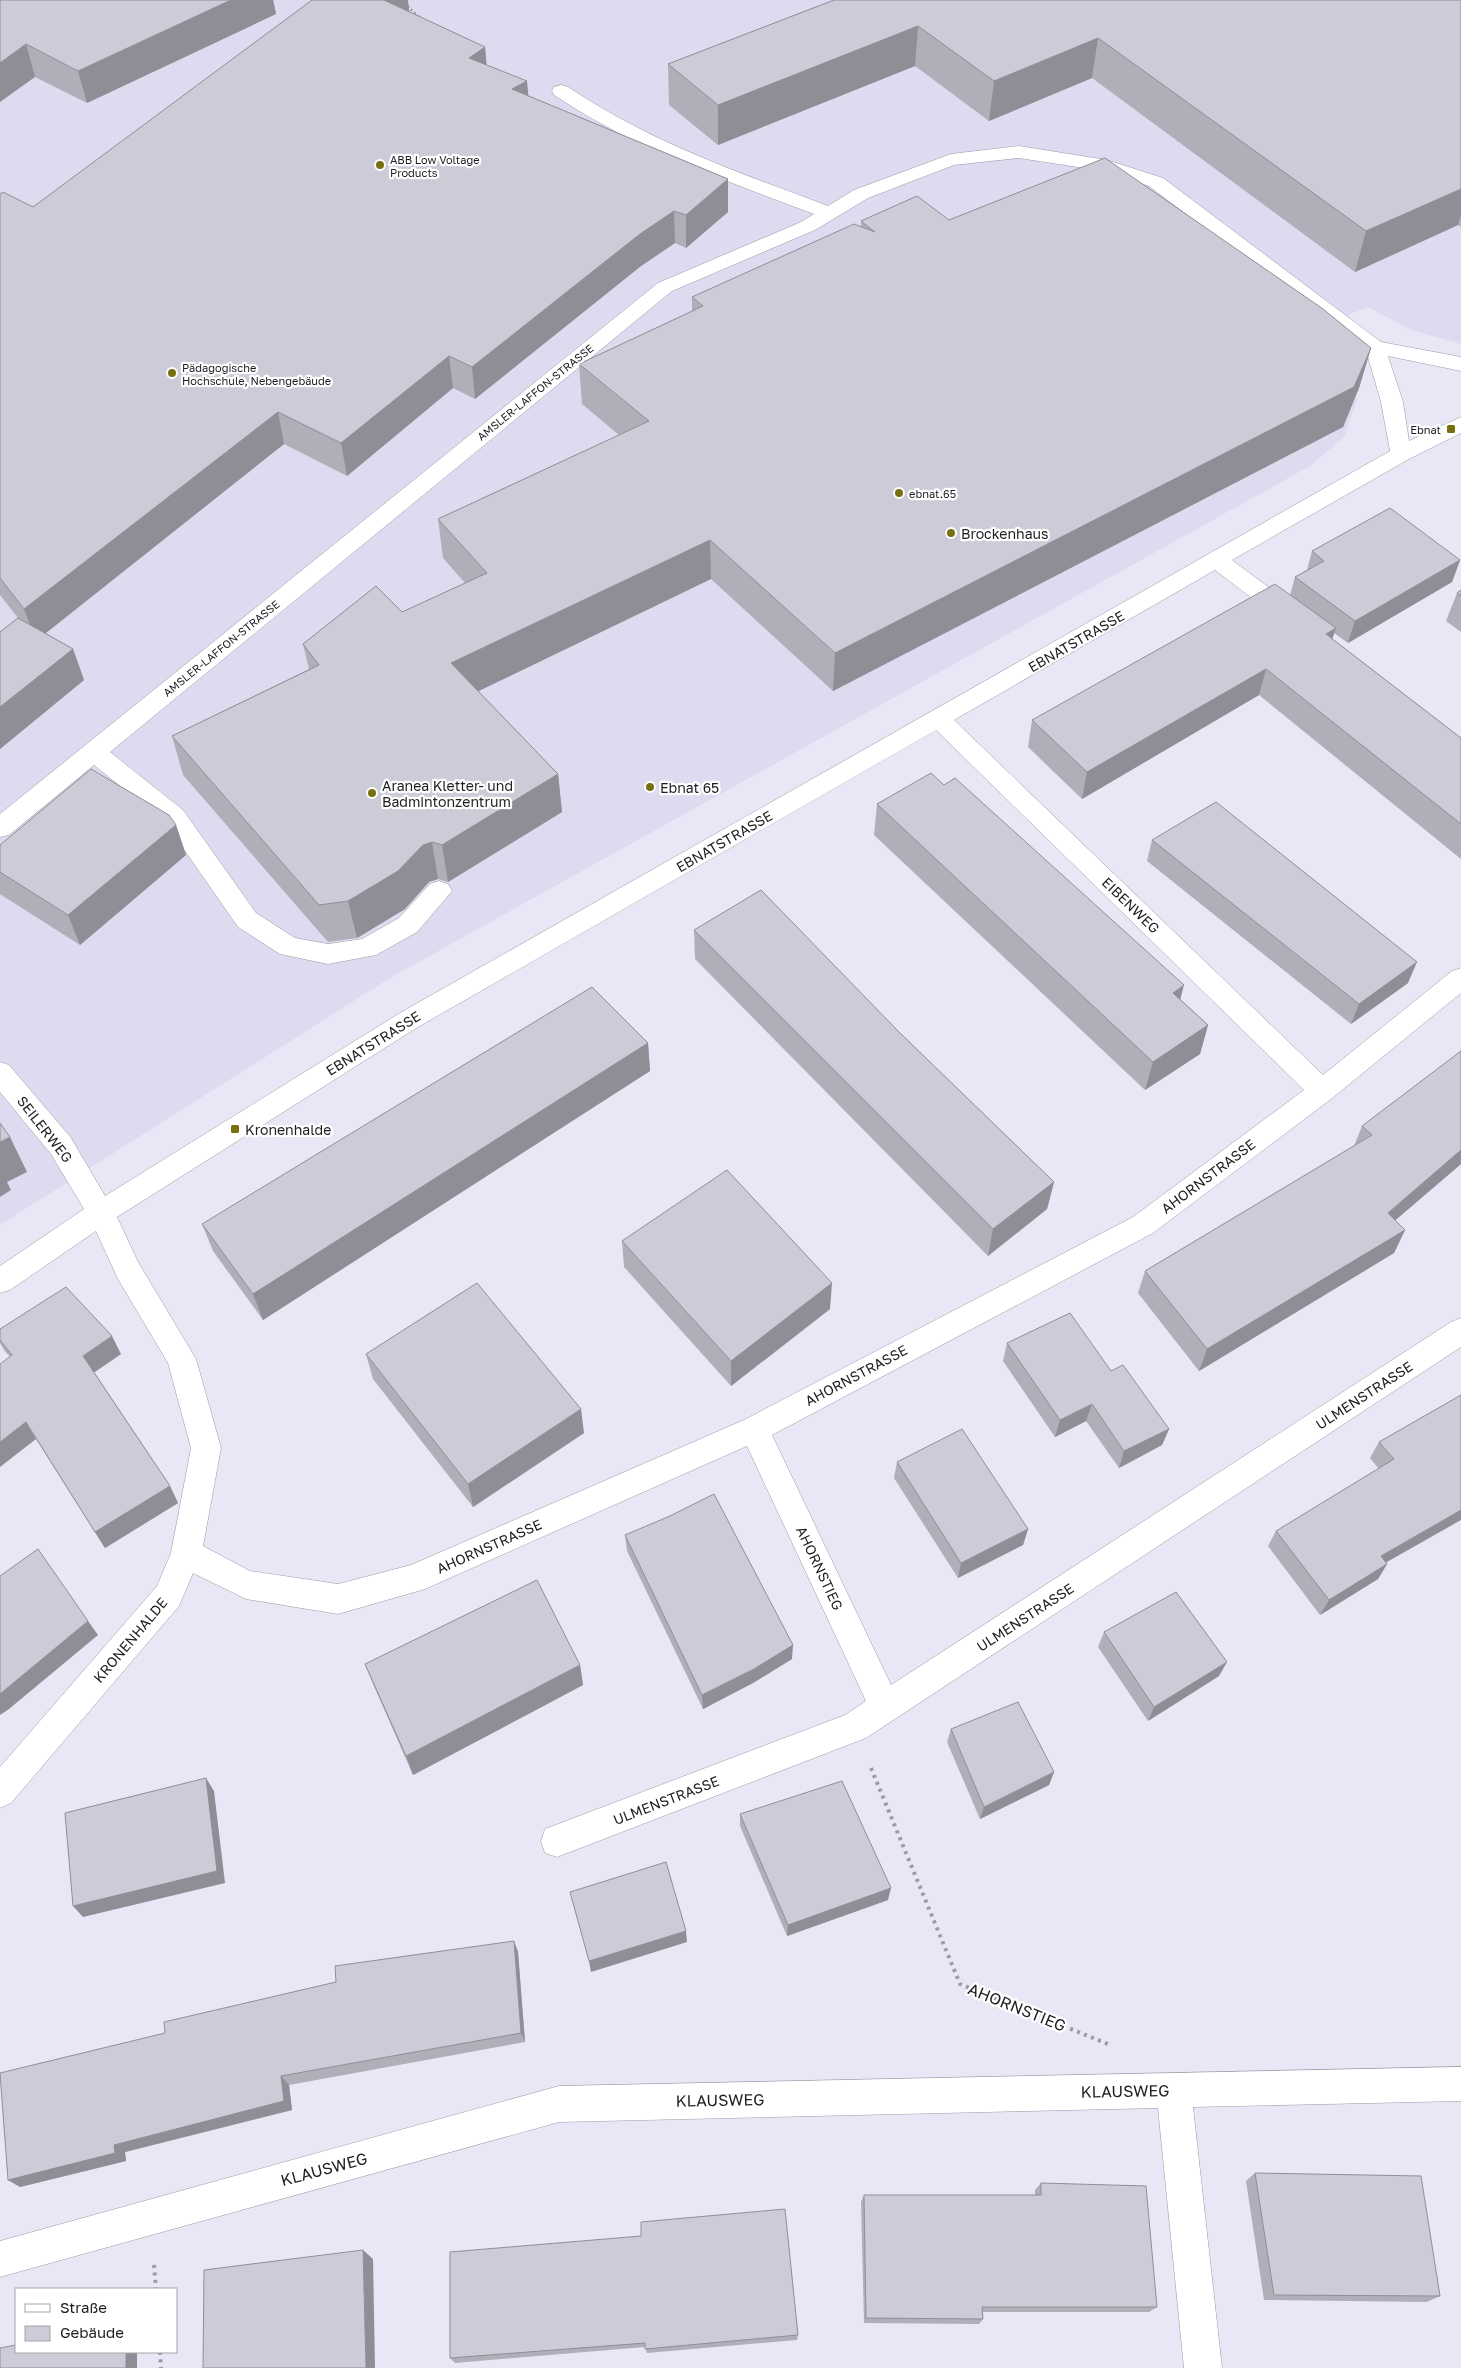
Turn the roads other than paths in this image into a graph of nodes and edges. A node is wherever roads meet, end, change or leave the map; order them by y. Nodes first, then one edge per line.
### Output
1 (561, 91) dead end
2 (829, 213) junction
3 (1375, 347) junction
4 (1461, 364) edge
5 (1461, 424) edge
6 (1401, 454) junction
7 (1216, 560) junction
8 (1311, 630) edge
9 (939, 719) junction
10 (94, 752) junction
11 (0, 828) edge
12 (439, 890) dead end
13 (1461, 978) edge
14 (0, 1073) edge
15 (1322, 1091) junction
16 (102, 1213) junction
17 (0, 1280) edge
18 (1461, 1331) edge
19 (754, 1429) junction
20 (186, 1553) junction
21 (886, 1708) junction
22 (0, 1792) edge
23 (557, 1841) dead end
24 (1461, 2084) edge
25 (1174, 2090) junction
26 (0, 2258) edge
27 (1203, 2368) edge

1 - 2 street
2 - 3 street, AMSLER-LAFFON-STRASSE
2 - 10 street, AMSLER-LAFFON-STRASSE
3 - 4 street
3 - 6 street
5 - 6 street, EBNATSTRASSE
6 - 7 street, EBNATSTRASSE
7 - 8 street
7 - 9 street, EBNATSTRASSE
9 - 15 street, EIBENWEG
9 - 16 street, EBNATSTRASSE
10 - 11 street, AMSLER-LAFFON-STRASSE
10 - 12 street
13 - 15 street, AHORNSTRASSE
14 - 16 street, SEILERWEG
15 - 19 street, AHORNSTRASSE
16 - 17 street, EBNATSTRASSE
16 - 20 street, KRONENHALDE
18 - 21 street, ULMENSTRASSE
19 - 20 street, AHORNSTRASSE
19 - 21 street, AHORNSTIEG
20 - 22 street, KRONENHALDE
21 - 23 street, ULMENSTRASSE
24 - 25 street, KLAUSWEG
25 - 26 street, KLAUSWEG
25 - 27 street

